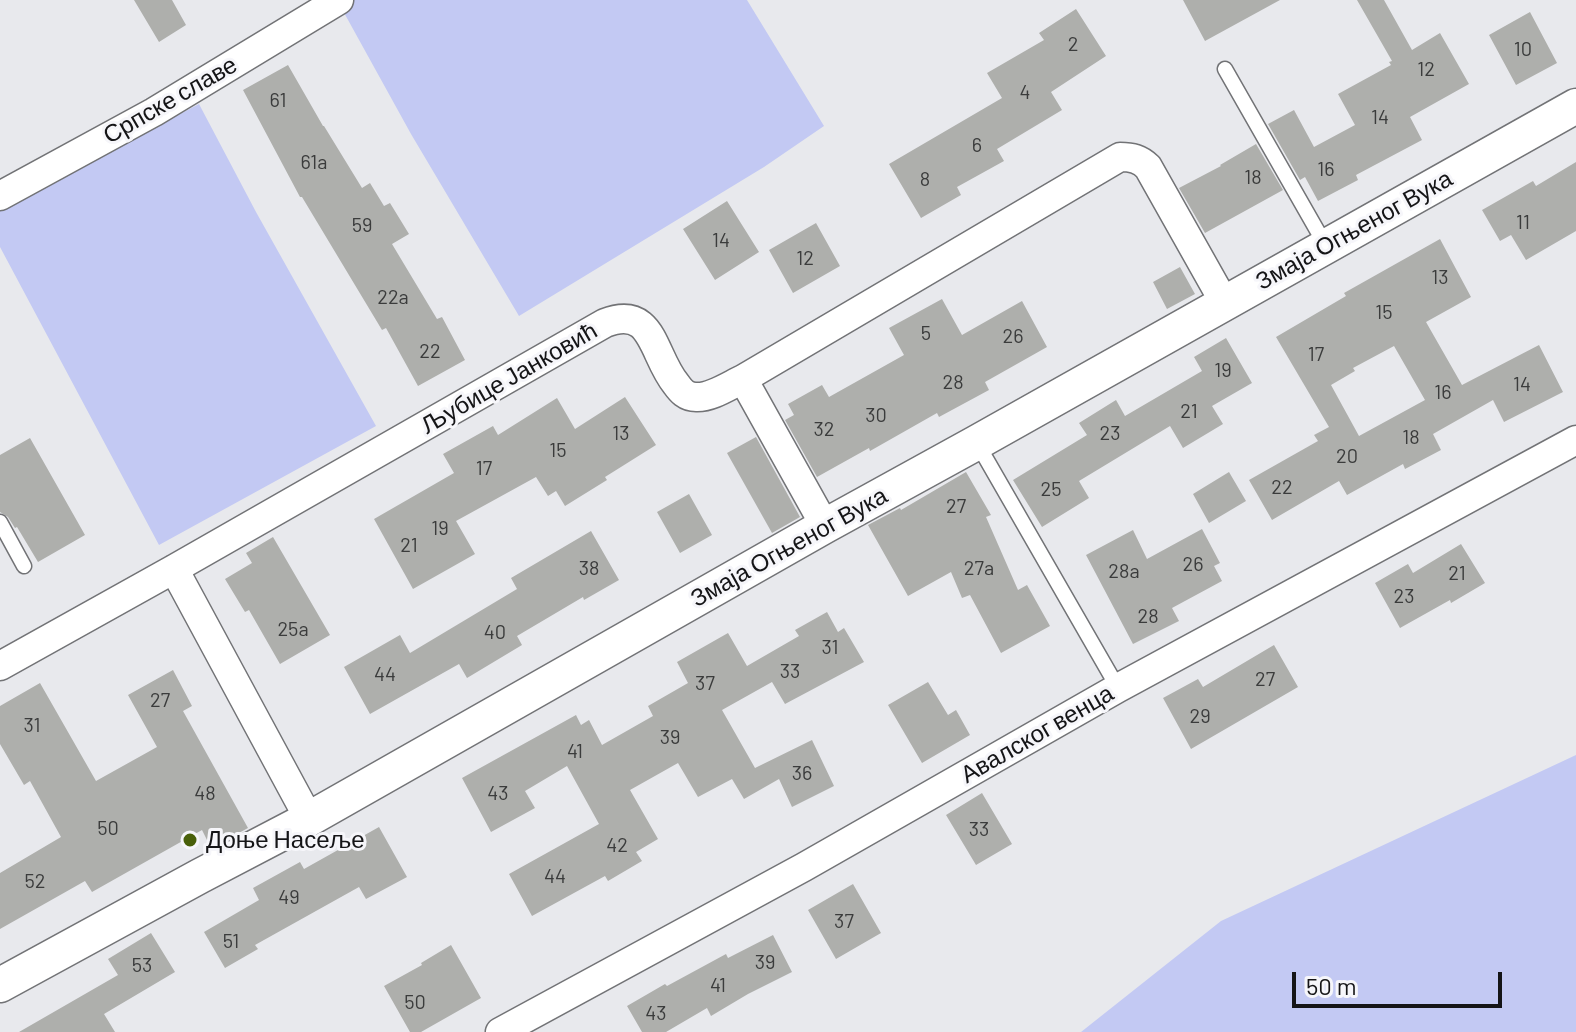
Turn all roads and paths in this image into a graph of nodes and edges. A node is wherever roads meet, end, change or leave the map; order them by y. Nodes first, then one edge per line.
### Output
1 (339, 0) edge
2 (1225, 69) dead end
3 (1576, 106) edge
4 (0, 196) edge
5 (1326, 247) junction
6 (1224, 302) junction
7 (743, 379) junction
8 (1576, 440) edge
9 (976, 443) junction
10 (0, 522) edge
11 (825, 526) junction
12 (24, 566) dead end
13 (174, 569) junction
14 (0, 666) edge
15 (1118, 688) junction
16 (309, 819) junction
17 (0, 985) edge
18 (500, 1032) edge

1 - 4 street, Српске славе
2 - 5 lane
3 - 5 street, Змаја Огњеног Вука
5 - 6 street, Змаја Огњеног Вука
6 - 7 street, Љубице Јанковић
6 - 9 street, Змаја Огњеног Вука
7 - 11 street
7 - 13 street, Љубице Јанковић
8 - 15 street, Авалског венца
9 - 11 street, Змаја Огњеног Вука
9 - 15 lane
10 - 12 lane
11 - 16 street, Змаја Огњеног Вука
13 - 14 street, Љубице Јанковић
13 - 16 street
15 - 18 street, Авалског венца
16 - 17 street, Змаја Огњеног Вука

